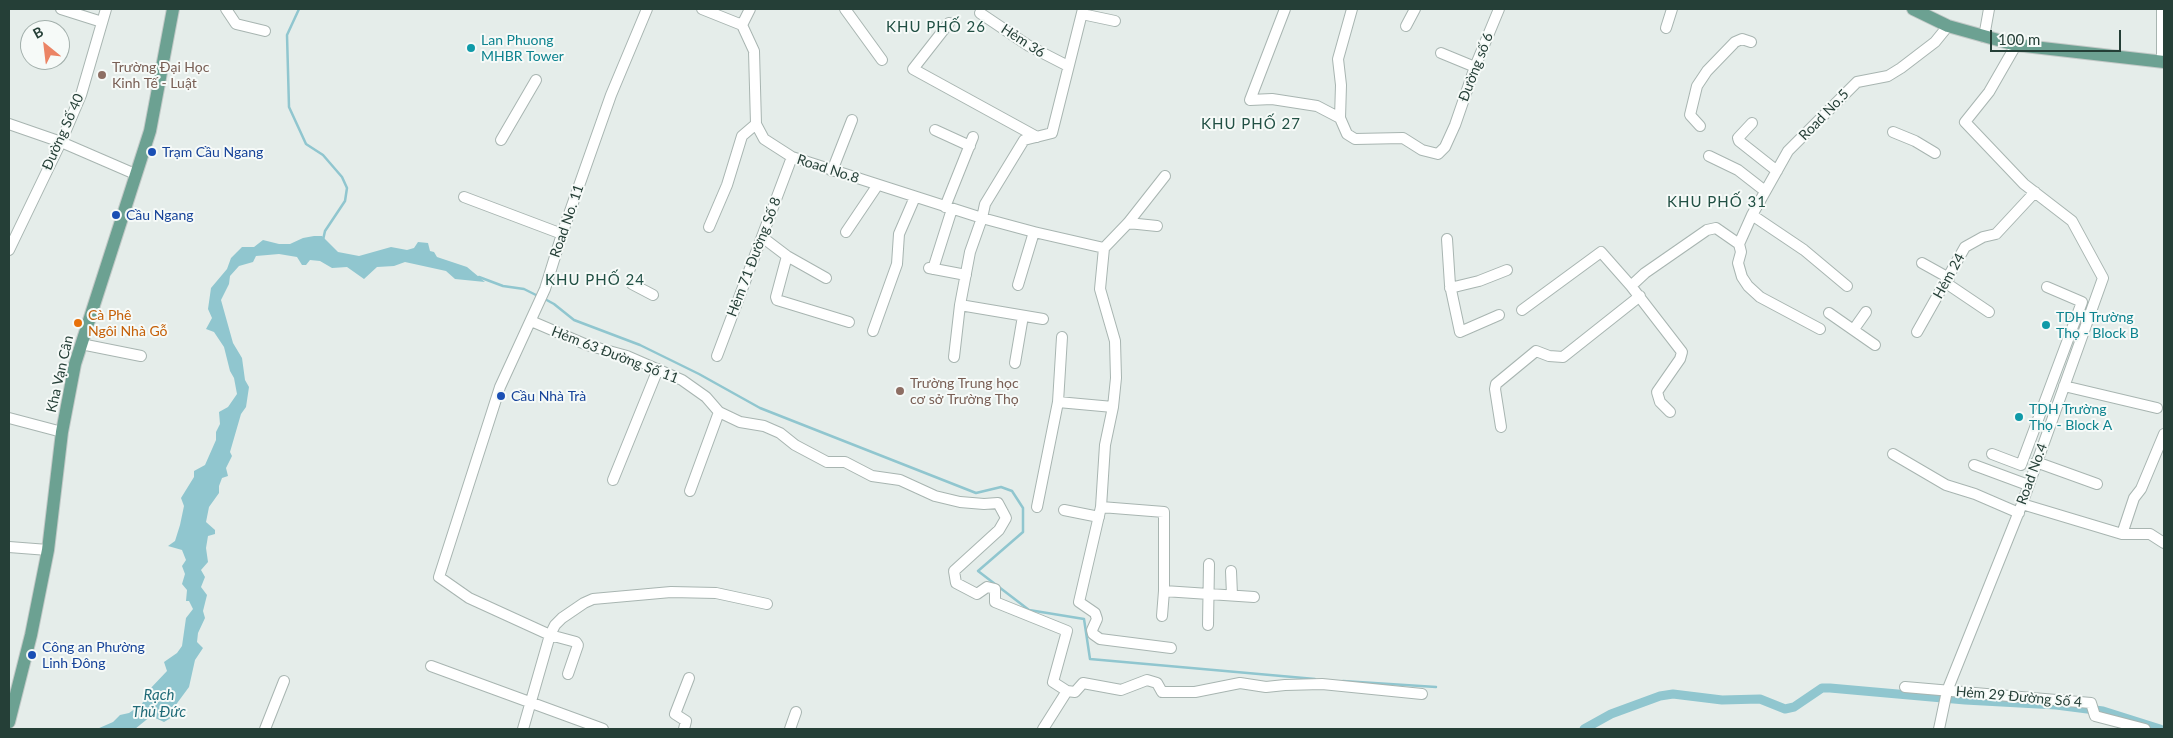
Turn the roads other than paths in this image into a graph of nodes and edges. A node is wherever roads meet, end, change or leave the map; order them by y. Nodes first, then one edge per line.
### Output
1 (62, 9) edge
2 (106, 9) edge
3 (173, 9) edge
4 (226, 9) edge
5 (647, 9) edge
6 (702, 9) edge
7 (750, 9) edge
8 (845, 9) edge
9 (1285, 9) edge
10 (1352, 9) edge
11 (1415, 9) edge
12 (1499, 9) edge
13 (1672, 9) edge
14 (1913, 9) edge
15 (1989, 9) edge
16 (2162, 9) edge
17 (1083, 11) edge
18 (980, 13) dead end
19 (1115, 21) dead end
20 (102, 22) junction
21 (949, 23) dead end
22 (742, 25) junction
23 (1406, 26) dead end
24 (1948, 26) junction
25 (1666, 28) dead end
26 (266, 31) dead end
27 (1984, 37) junction
28 (1751, 42) dead end
29 (2016, 45) junction
30 (1441, 53) dead end
31 (882, 60) dead end
32 (2163, 62) edge
33 (1068, 66) junction
34 (1475, 67) junction
35 (536, 80) dead end
36 (1340, 118) junction
37 (852, 120) dead end
38 (1752, 123) dead end
39 (9, 124) edge
40 (756, 124) junction
41 (1700, 126) dead end
42 (935, 130) dead end
43 (1893, 132) dead end
44 (1037, 137) junction
45 (501, 140) dead end
46 (61, 142) junction
47 (1935, 153) dead end
48 (1709, 156) dead end
49 (792, 157) junction
50 (832, 171) junction
51 (1776, 171) junction
52 (135, 174) junction
53 (1165, 176) dead end
54 (877, 186) junction
55 (1765, 191) junction
56 (2035, 192) junction
57 (464, 197) dead end
58 (915, 197) junction
59 (948, 208) junction
60 (1752, 216) junction
61 (982, 218) junction
62 (1128, 223) junction
63 (709, 226) dead end
64 (1157, 226) dead end
65 (846, 232) dead end
66 (1034, 232) junction
67 (562, 234) junction
68 (762, 237) junction
69 (1447, 239) dead end
70 (1739, 244) junction
71 (1104, 248) junction
72 (9, 250) edge
73 (787, 256) junction
74 (1922, 262) dead end
75 (1507, 270) dead end
76 (966, 275) junction
77 (826, 278) dead end
78 (1947, 281) junction
79 (632, 284) dead end
80 (1018, 285) dead end
81 (1631, 286) junction
82 (1847, 286) dead end
83 (2047, 287) dead end
84 (1450, 288) junction
85 (653, 295) dead end
86 (1640, 296) junction
87 (960, 305) junction
88 (1522, 310) dead end
89 (1866, 312) dead end
90 (1989, 312) dead end
91 (1829, 314) dead end
92 (1023, 316) junction
93 (1499, 316) dead end
94 (1043, 319) dead end
95 (532, 320) junction
96 (849, 322) dead end
97 (1820, 329) dead end
98 (1854, 329) junction
99 (2072, 330) junction
100 (873, 331) dead end
101 (1917, 332) dead end
102 (2083, 332) junction
103 (1062, 337) dead end
104 (81, 344) junction
105 (1875, 345) dead end
106 (142, 356) dead end
107 (717, 356) dead end
108 (954, 357) dead end
109 (1015, 363) dead end
110 (658, 369) junction
111 (2064, 386) junction
112 (1058, 402) junction
113 (1113, 408) junction
114 (2156, 408) dead end
115 (719, 412) junction
116 (1670, 412) dead end
117 (9, 418) edge
118 (1500, 427) dead end
119 (62, 432) junction
120 (2164, 434) edge
121 (1893, 454) dead end
122 (1992, 454) dead end
123 (2036, 462) junction
124 (1974, 465) dead end
125 (613, 480) dead end
126 (2097, 484) dead end
127 (2028, 485) junction
128 (690, 490) dead end
129 (1038, 507) dead end
130 (2020, 508) junction
131 (1064, 510) dead end
132 (1100, 512) junction
133 (2122, 534) junction
134 (2164, 543) edge
135 (9, 547) edge
136 (48, 550) junction
137 (1209, 564) dead end
138 (1232, 571) dead end
139 (1164, 591) junction
140 (1207, 594) junction
141 (1232, 595) junction
142 (1254, 597) dead end
143 (767, 604) dead end
144 (1162, 616) dead end
145 (1208, 625) dead end
146 (550, 635) junction
147 (1171, 648) dead end
148 (431, 666) dead end
149 (568, 674) dead end
150 (689, 678) dead end
151 (284, 681) dead end
152 (1905, 687) dead end
153 (1067, 691) junction
154 (1947, 691) junction
155 (1422, 694) dead end
156 (531, 702) junction
157 (796, 712) dead end
158 (9, 722) edge
159 (265, 729) edge
160 (523, 729) edge
161 (603, 729) edge
162 (684, 729) edge
163 (790, 729) edge
164 (1043, 729) edge
165 (1939, 729) edge
166 (2145, 729) edge

1 - 20 street
2 - 20 street, Đường Số 40
3 - 52 main road, Kha Vạn Cân
4 - 26 street
5 - 67 street, Road No. 11
6 - 22 street
7 - 22 street
8 - 31 street
9 - 36 street
10 - 36 street
11 - 23 street
12 - 34 street, Đường số 6
13 - 25 street
14 - 24 main road
15 - 27 street
16 - 32 street
17 - 19 street
17 - 33 street
18 - 33 street, Hẻm 36
20 - 46 street, Đường Số 40
21 - 44 street
22 - 40 street
24 - 27 main road
24 - 51 street, Road No.5
27 - 29 main road
28 - 41 street
29 - 32 main road
29 - 56 street, Road No.4
30 - 34 street
33 - 44 street
34 - 36 street, Đường số 6
35 - 45 street
37 - 50 street
38 - 51 street
39 - 46 street
40 - 49 street, Road No.8
40 - 63 street
42 - 59 street
43 - 47 street
44 - 61 street
46 - 52 street
46 - 72 street, Đường Số 40
48 - 55 street
49 - 50 street, Road No.8
49 - 68 street, Hẻm 71 Đường Số 8
50 - 54 street, Road No.8
51 - 55 street, Road No.5
52 - 104 main road, Kha Vạn Cân
53 - 62 street
54 - 58 street, Road No.8
54 - 65 street
55 - 60 street, Road No.5
56 - 78 street, Hẻm 24
56 - 102 street, Road No.4
57 - 67 street
58 - 59 street, Road No.8
58 - 100 street
59 - 61 street, Road No.8
59 - 76 street
60 - 70 street, Road No.5
60 - 82 street
61 - 66 street, Road No.8
61 - 76 street
62 - 64 street
62 - 71 street
66 - 71 street, Road No.8
66 - 80 street
67 - 95 street, Road No. 11
68 - 73 street
68 - 107 street, Hẻm 71 Đường Số 8
69 - 84 street
70 - 81 street
70 - 97 street
71 - 113 street
73 - 77 street
73 - 96 street
74 - 78 street
75 - 84 street
76 - 87 street
78 - 90 street
78 - 101 street, Hẻm 24
79 - 85 street
81 - 86 street
81 - 88 street
83 - 99 street
84 - 93 street
86 - 116 street
86 - 118 street
87 - 92 street
87 - 108 street
89 - 98 street
91 - 98 street
92 - 94 street
92 - 109 street
95 - 110 street, Hẻm 63 Đường Số 11
95 - 146 street, Road No. 11
98 - 105 street
99 - 102 street
99 - 122 street
102 - 111 street, Road No.4
103 - 112 street
104 - 106 street
104 - 119 main road, Kha Vạn Cân
110 - 115 street, Hẻm 63 Đường Số 11
110 - 125 street
111 - 114 street
111 - 123 street, Road No.4
112 - 113 street
112 - 129 street
113 - 132 street
115 - 128 street
115 - 153 street
117 - 119 street
119 - 136 main road, Kha Vạn Cân
120 - 133 street
121 - 130 street
123 - 126 street
123 - 127 street, Road No.4
124 - 127 street
127 - 130 street, Road No.4
130 - 133 street
130 - 154 street, Road No.4
131 - 132 street
132 - 139 street
132 - 147 street
133 - 134 street
135 - 136 street
136 - 158 main road, Kha Vạn Cân
137 - 140 street
138 - 141 street
139 - 140 street
139 - 144 street
140 - 141 street
140 - 145 street
141 - 142 street
143 - 146 street
146 - 149 street
146 - 156 street
148 - 156 street
150 - 162 street
151 - 159 street
152 - 154 street, Hẻm 29 Đường Số 4
153 - 155 street
153 - 164 street
154 - 165 street, Road No.4
154 - 166 street, Hẻm 29 Đường Số 4
156 - 160 street
156 - 161 street
157 - 163 street

